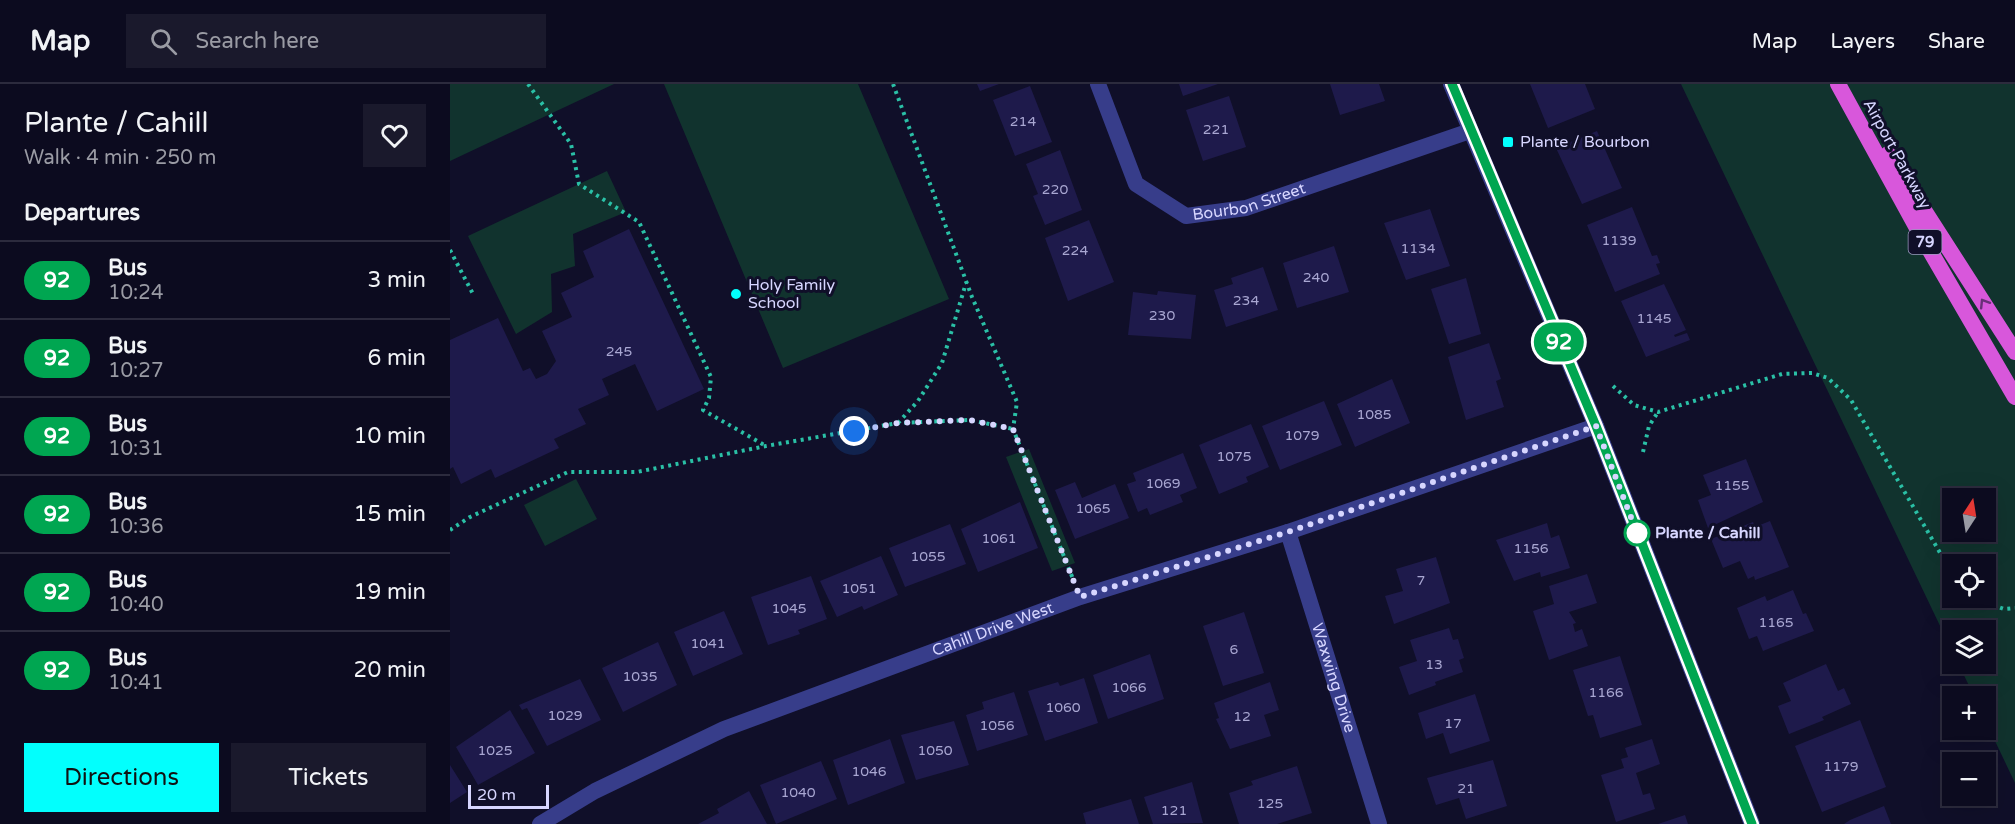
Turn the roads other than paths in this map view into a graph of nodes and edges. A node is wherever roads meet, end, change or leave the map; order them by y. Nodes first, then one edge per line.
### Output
1 (1098, 84) edge
2 (1452, 84) edge
3 (1840, 84) edge
4 (1470, 130) junction
5 (2015, 352) edge
6 (2015, 397) edge
7 (1596, 426) junction
8 (1288, 532) junction
9 (540, 824) edge
10 (1379, 824) edge
11 (1752, 824) edge

1 - 4 street, Bourbon Street
2 - 4 street
5 -> 3 highway
3 - 6 highway, Airport Parkway / 79
4 - 7 street
7 - 8 street, Cahill Drive West
7 - 11 street
8 - 9 street, Cahill Drive West
8 - 10 street, Waxwing Drive

